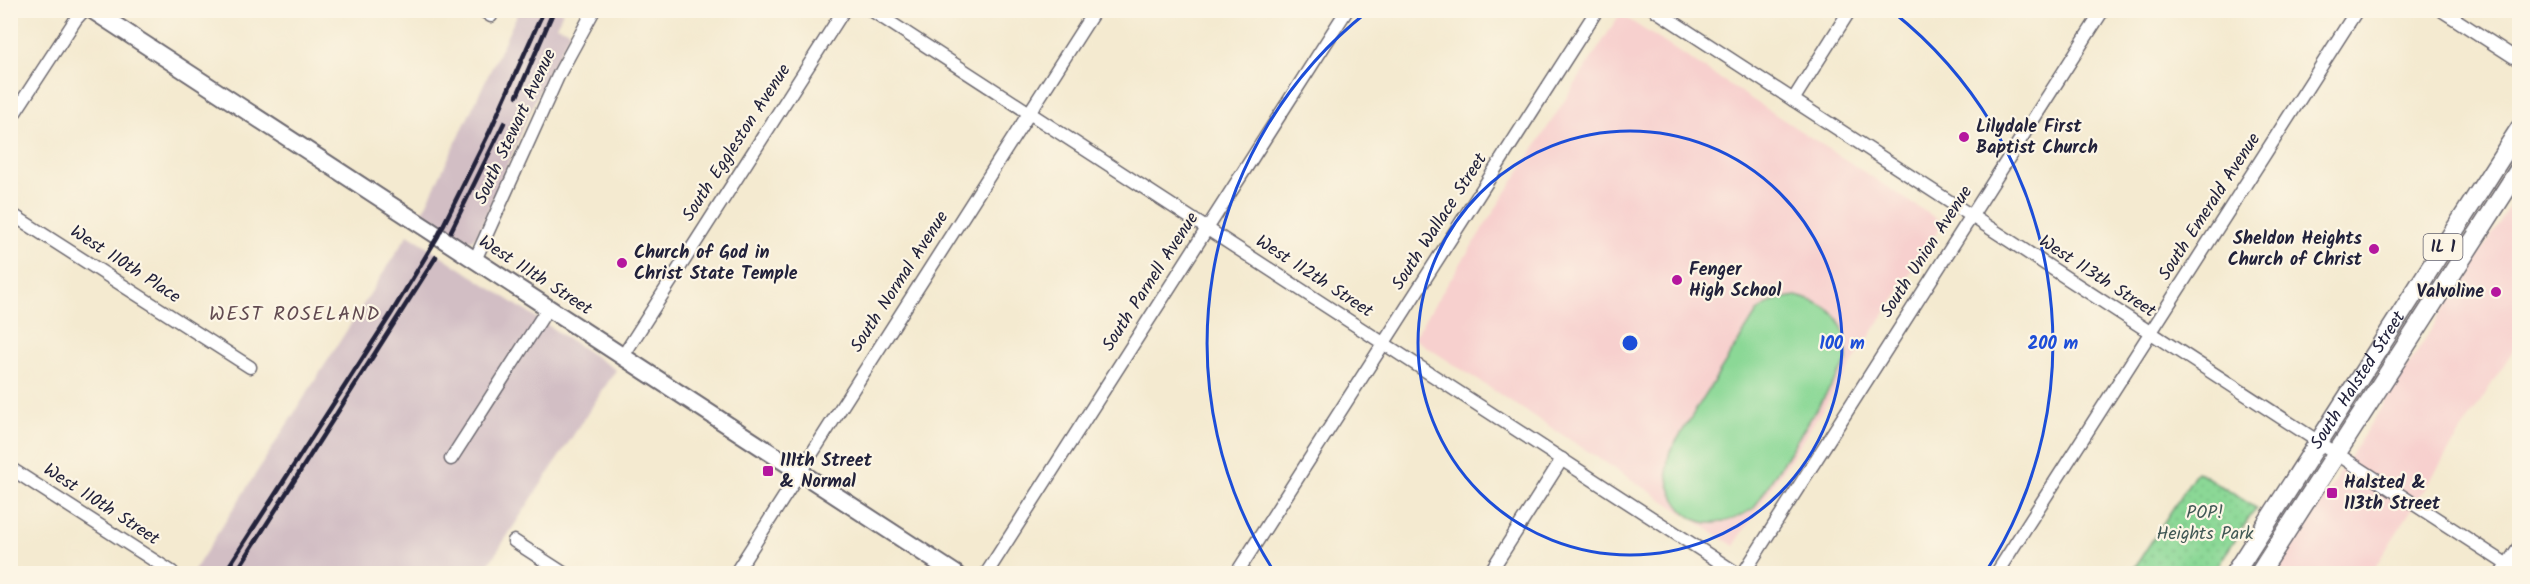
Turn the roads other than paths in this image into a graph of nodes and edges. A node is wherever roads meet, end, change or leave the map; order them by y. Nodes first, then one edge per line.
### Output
1 (84, 10) edge
2 (92, 10) edge
3 (594, 10) edge
4 (844, 10) edge
5 (871, 10) edge
6 (1095, 10) edge
7 (1347, 10) edge
8 (1597, 10) edge
9 (1655, 10) edge
10 (1850, 10) edge
11 (2103, 10) edge
12 (2357, 10) edge
13 (2441, 10) edge
14 (2520, 61) edge
15 (1793, 100) junction
16 (1029, 113) junction
17 (10, 120) edge
18 (2520, 128) edge
19 (2520, 168) edge
20 (10, 213) edge
21 (1971, 216) junction
22 (1207, 228) junction
23 (475, 260) junction
24 (548, 308) junction
25 (2151, 333) junction
26 (1383, 343) junction
27 (623, 356) junction
28 (250, 367) dead end
29 (2318, 442) junction
30 (2336, 453) junction
31 (451, 459) dead end
32 (1562, 459) junction
33 (10, 468) edge
34 (800, 472) junction
35 (514, 541) dead end
36 (2520, 545) edge
37 (2504, 569) edge
38 (172, 572) edge
39 (565, 573) edge
40 (735, 573) edge
41 (956, 573) edge
42 (987, 573) edge
43 (1236, 573) edge
44 (1489, 573) edge
45 (1738, 573) edge
46 (1743, 573) edge
47 (1996, 573) edge
48 (2234, 573) edge
49 (2259, 573) edge
50 (2520, 573) edge

1 - 17 street
2 - 23 main road, West 111th Street
3 - 23 street, South Stewart Avenue
4 - 27 street, South Eggleston Avenue
5 - 16 street, West 112th Street
6 - 16 street, South Normal Avenue
7 - 22 street, South Parnell Avenue
8 - 26 street, South Wallace Street
9 - 15 street, West 113th Street
10 - 15 street
11 - 21 street, South Union Avenue
12 - 25 street, South Emerald Avenue
13 - 14 street
15 - 21 street, West 113th Street
16 - 22 street, West 112th Street
16 - 34 street, South Normal Avenue
18 - 29 main road, South Halsted Street / IL 1
19 - 30 main road, South Halsted Street / IL 1
20 - 28 street, West 110th Place
21 - 25 street, West 113th Street
21 - 46 street, South Union Avenue
22 - 26 street, West 112th Street
22 - 42 street, South Parnell Avenue
23 - 24 main road, West 111th Street
24 - 27 main road, West 111th Street
24 - 31 street
25 - 29 street, West 113th Street
25 - 47 street, South Emerald Avenue
26 - 32 street, West 112th Street
26 - 43 street, South Wallace Street
27 - 34 main road, West 111th Street
29 - 30 street, West 113th Street
29 - 48 main road, South Halsted Street / IL 1
30 - 37 street, West 113th Street
30 - 49 main road, South Halsted Street / IL 1
32 - 44 street
32 - 45 street, West 112th Street
33 - 38 street, West 110th Street
34 - 40 street, South Normal Avenue
34 - 41 main road, West 111th Street
35 - 39 street
36 - 37 street
37 - 50 street, West 113th Street

